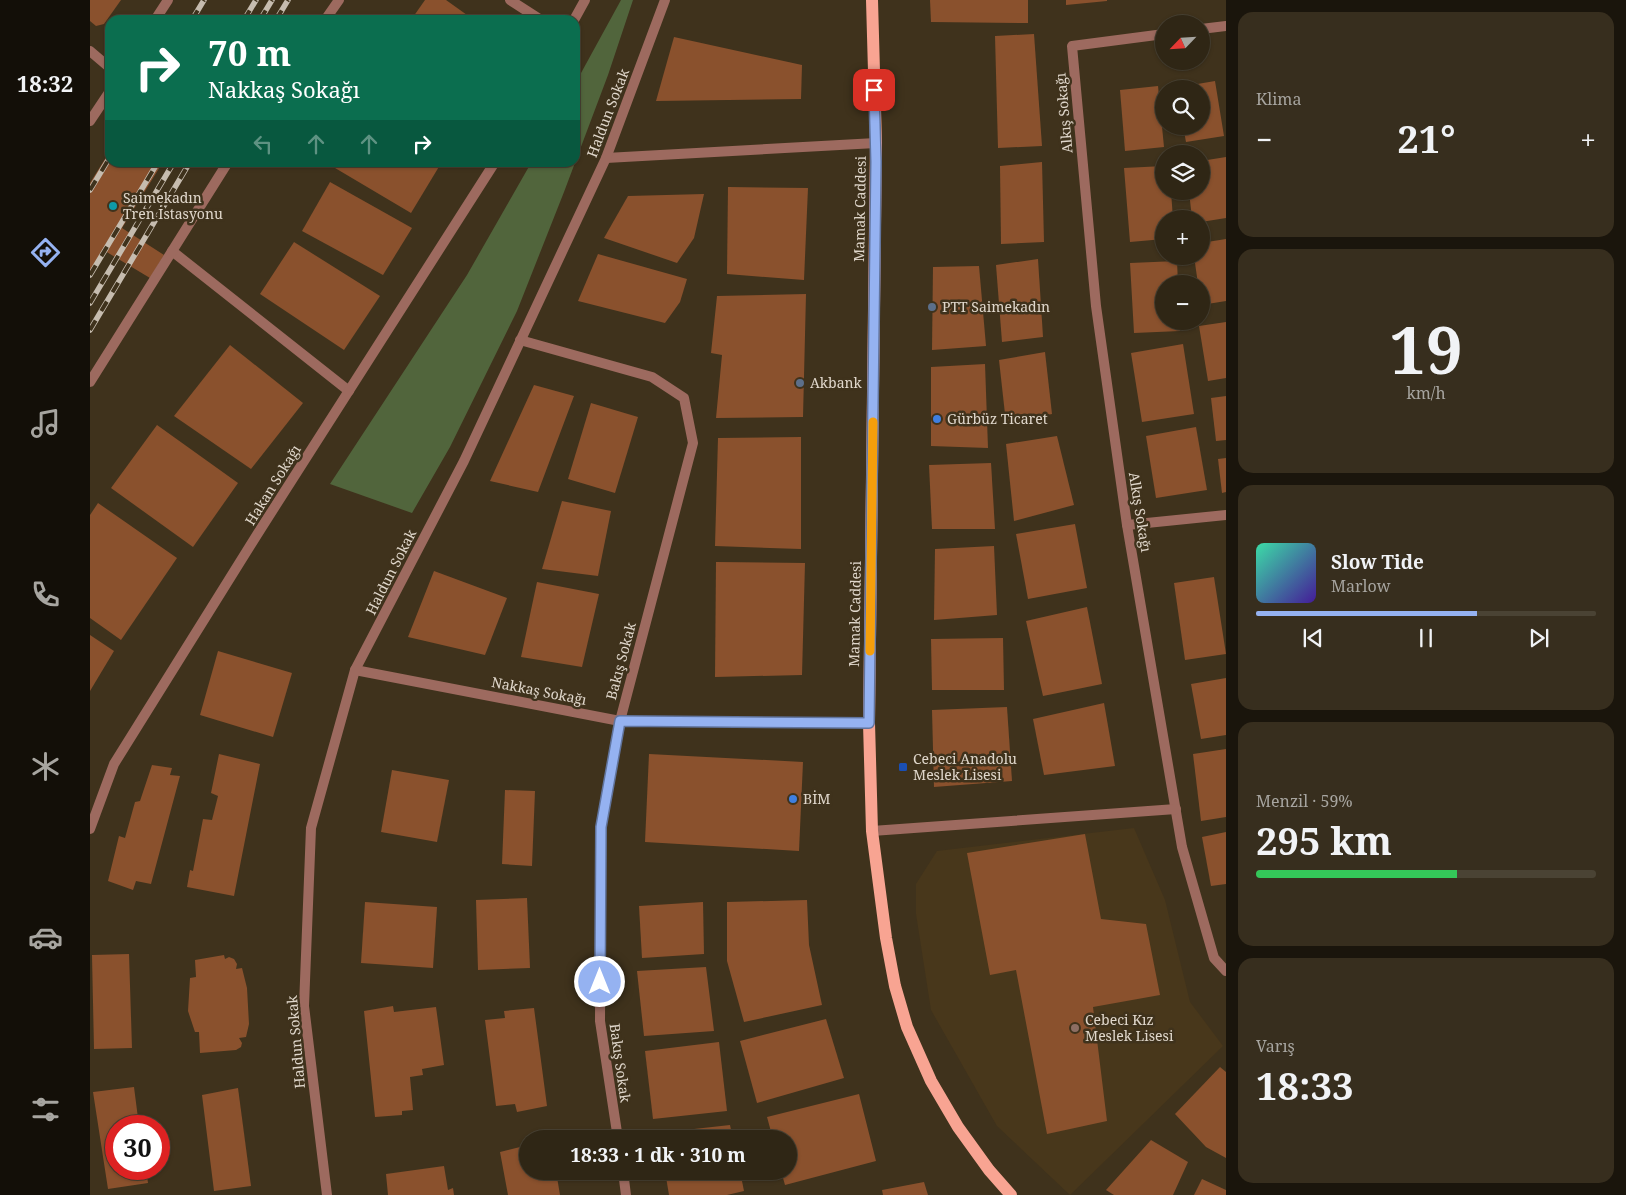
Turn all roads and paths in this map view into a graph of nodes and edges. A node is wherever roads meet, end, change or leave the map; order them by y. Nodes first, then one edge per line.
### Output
1 (168, 0) edge
2 (339, 0) edge
3 (510, 0) edge
4 (585, 0) edge
5 (665, 0) edge
6 (872, 0) edge
7 (158, 15) edge
8 (328, 15) edge
9 (533, 15) edge
10 (577, 15) edge
11 (1226, 26) edge
12 (1210, 28) edge
13 (1155, 35) edge
14 (90, 50) edge
15 (105, 64) edge
16 (105, 98) edge
17 (90, 121) edge
18 (876, 143) junction
19 (606, 158) junction
20 (225, 167) edge
21 (492, 167) edge
22 (172, 251) junction
23 (520, 340) junction
24 (90, 382) edge
25 (349, 391) junction
26 (1226, 515) edge
27 (1127, 525) junction
28 (355, 670) junction
29 (620, 721) junction
30 (869, 723) junction
31 (1176, 809) junction
32 (90, 829) edge
33 (872, 831) junction
34 (1226, 971) edge
35 (617, 1130) edge
36 (624, 1180) edge
37 (327, 1195) edge
38 (626, 1195) edge
39 (1011, 1195) edge

1 - 7 street
2 - 8 street
3 - 9 street
4 - 10 street
5 - 19 street, Haldun Sokak
6 - 18 main road, Mamak Caddesi
11 - 12 street
13 - 27 street, Alkış Sokağı
14 - 15 street
16 - 17 street
18 - 19 street
18 - 30 main road, Mamak Caddesi
19 - 23 street, Haldun Sokak
20 - 22 street
21 - 25 street, Hakan Sokağı
22 - 24 street
22 - 25 street
23 - 28 street, Haldun Sokak
23 - 29 street, Bakış Sokak
25 - 32 street, Hakan Sokağı
26 - 27 street
27 - 31 street, Alkış Sokağı
28 - 29 street, Nakkaş Sokağı
28 - 37 street, Haldun Sokak
29 - 30 street, Nakkaş Sokağı
29 - 35 street, Bakış Sokak
30 - 33 main road, Mamak Caddesi
31 - 33 street
31 - 34 street, Alkış Sokağı
33 - 39 main road, Mamak Caddesi
36 - 38 street

